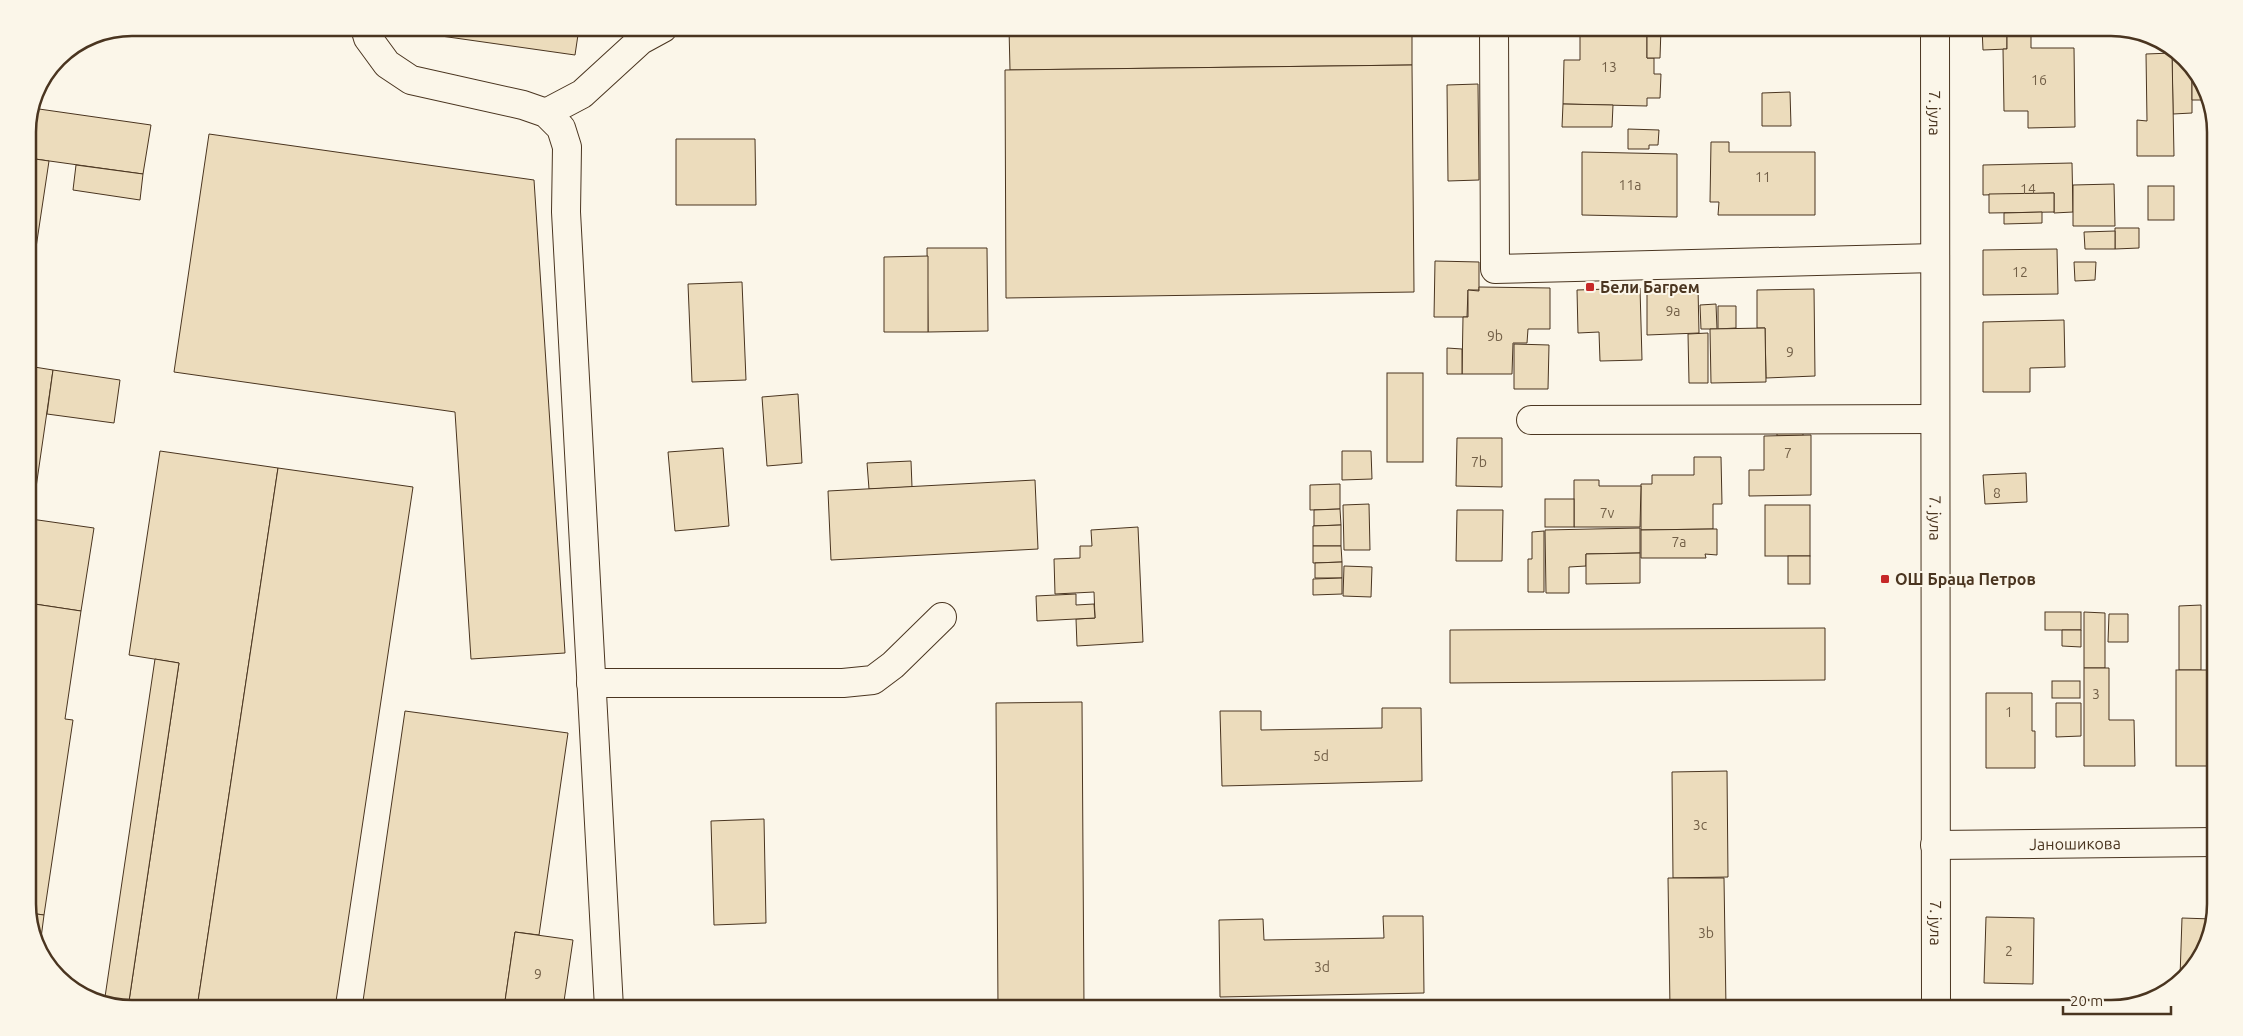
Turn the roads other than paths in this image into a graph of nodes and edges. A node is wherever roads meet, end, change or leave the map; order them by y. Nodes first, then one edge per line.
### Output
1 (367, 36) edge
2 (648, 36) edge
3 (1494, 36) edge
4 (1935, 36) edge
5 (546, 113) junction
6 (1935, 258) junction
7 (1935, 419) junction
8 (1531, 420) dead end
9 (942, 618) dead end
10 (591, 683) junction
11 (2207, 842) edge
12 (1935, 845) junction
13 (609, 1000) edge
14 (1936, 1000) edge

1 - 5 street
2 - 5 street
3 - 6 street
4 - 6 street, 7. јула
5 - 10 street
6 - 7 street, 7. јула
7 - 8 street
7 - 12 street, 7. јула
9 - 10 street
10 - 13 street
11 - 12 street, Јаношикова
12 - 14 street, 7. јула

